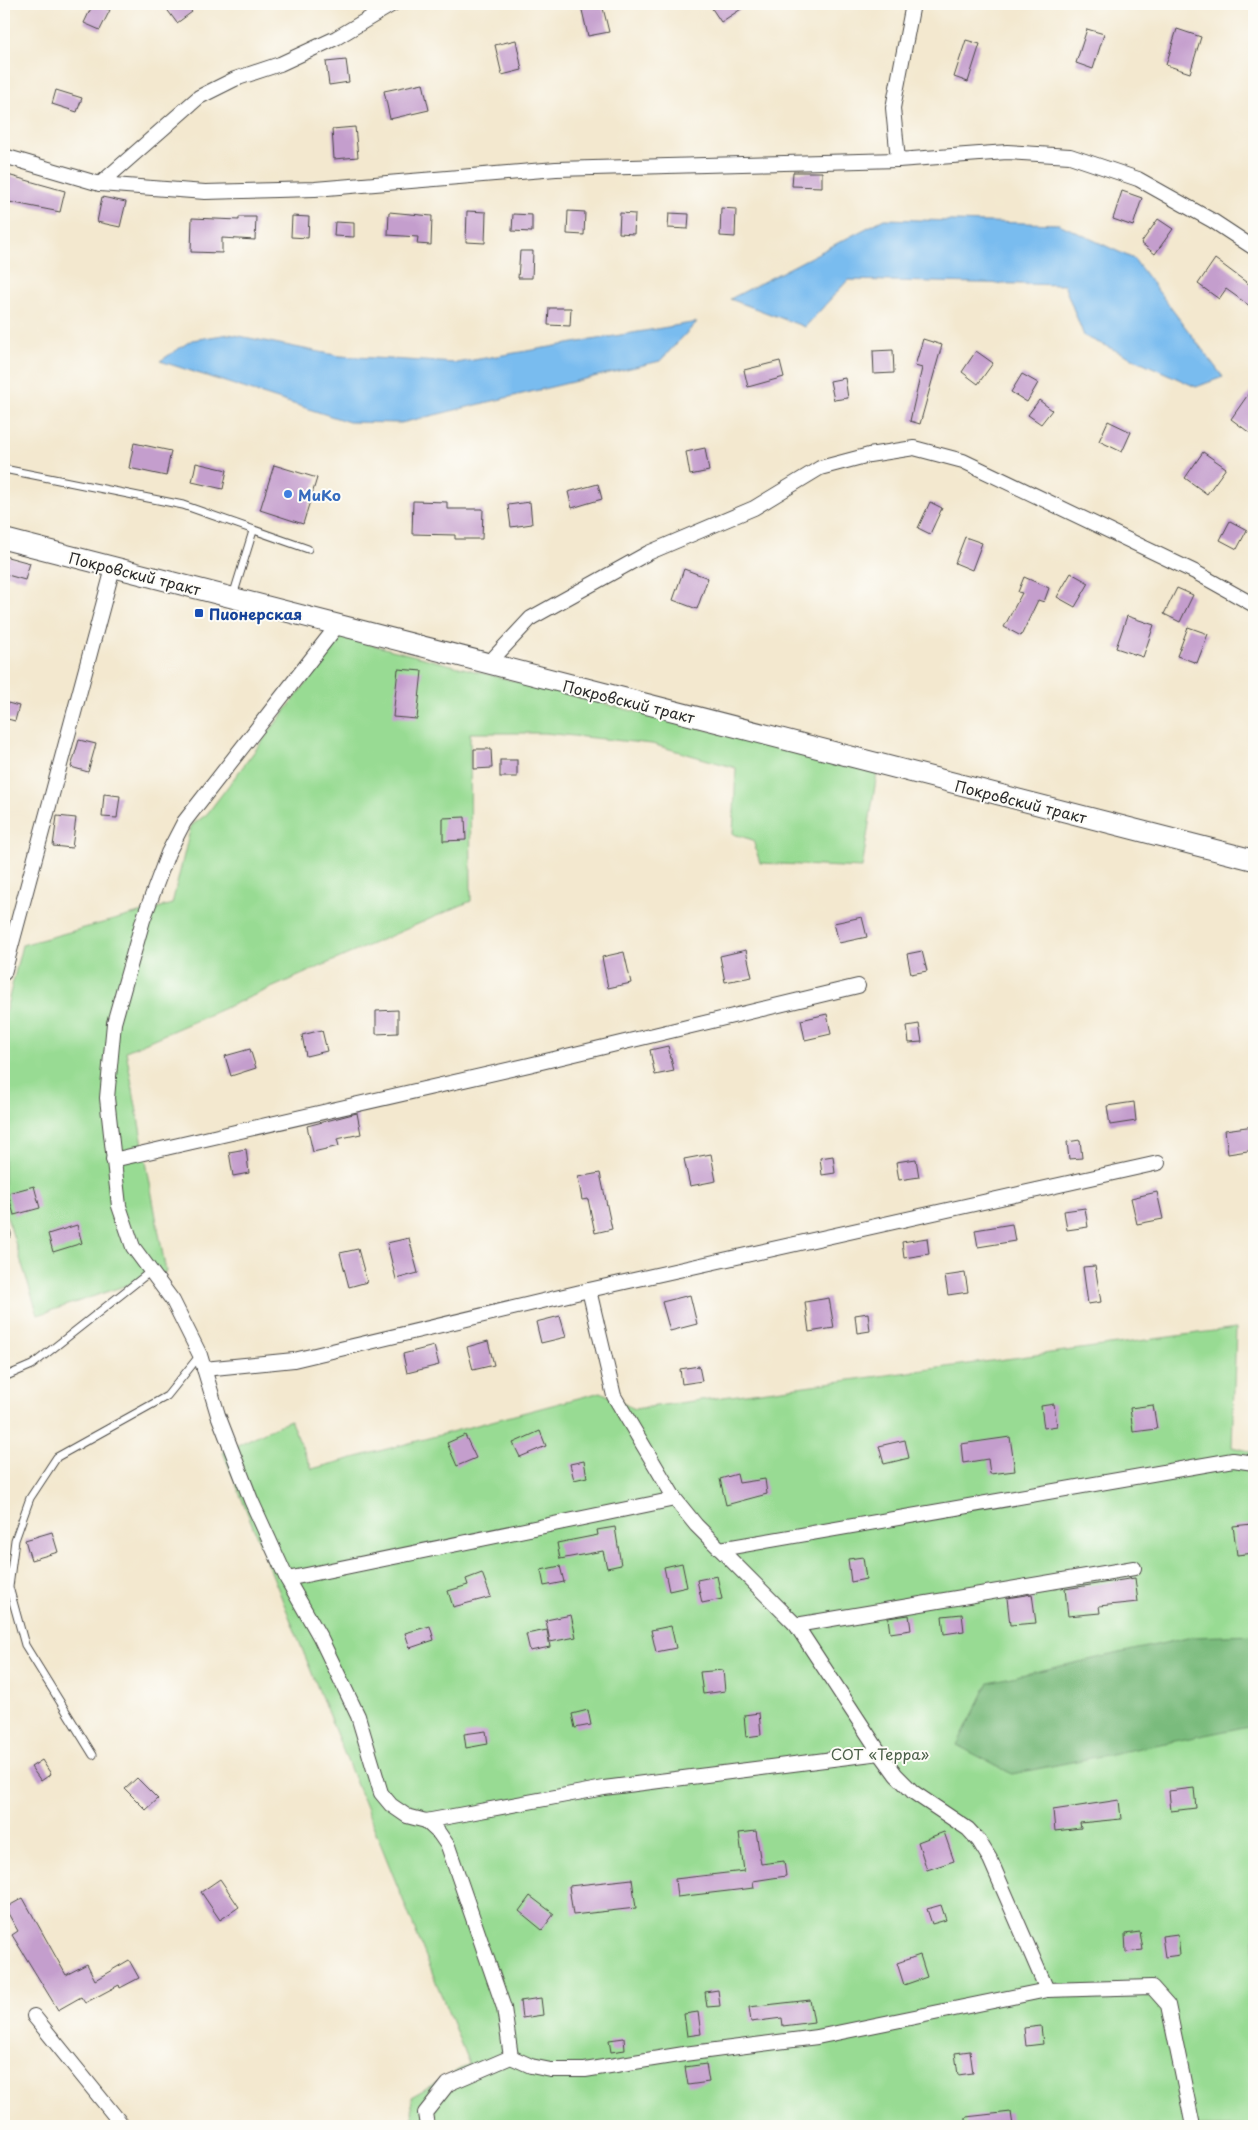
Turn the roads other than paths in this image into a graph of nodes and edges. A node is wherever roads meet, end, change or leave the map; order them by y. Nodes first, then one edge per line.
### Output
1 (393, 4) edge
2 (913, 4) edge
3 (4, 156) edge
4 (898, 160) junction
5 (100, 184) junction
6 (1254, 248) edge
7 (4, 469) edge
8 (253, 531) junction
9 (4, 539) edge
10 (308, 549) dead end
11 (113, 568) junction
12 (232, 598) junction
13 (1254, 605) edge
14 (337, 626) junction
15 (488, 664) junction
16 (1254, 860) edge
17 (4, 973) edge
18 (858, 986) dead end
19 (113, 1160) junction
20 (1158, 1164) dead end
21 (4, 1222) edge
22 (4, 1235) edge
23 (151, 1271) junction
24 (589, 1290) junction
25 (200, 1355) junction
26 (204, 1369) junction
27 (4, 1377) edge
28 (1254, 1463) edge
29 (675, 1499) junction
30 (720, 1550) junction
31 (1134, 1568) dead end
32 (287, 1579) junction
33 (796, 1625) junction
34 (880, 1753) junction
35 (93, 1756) dead end
36 (426, 1821) junction
37 (1047, 1990) junction
38 (34, 2016) dead end
39 (511, 2057) junction
40 (124, 2126) edge
41 (426, 2126) edge
42 (1193, 2126) edge

1 - 5 street
2 - 4 street
3 - 5 street
4 - 5 street
4 - 6 street
7 - 8 lane
8 - 10 lane
8 - 12 lane
9 - 11 main road, Покровский тракт
11 - 12 main road, Покровский тракт
11 - 17 street
12 - 14 main road, Покровский тракт
13 - 15 street
14 - 15 main road, Покровский тракт
14 - 19 street
15 - 16 main road, Покровский тракт
18 - 19 street
19 - 23 street
20 - 24 street
21 - 22 lane
23 - 25 street
23 - 27 lane
24 - 26 street
24 - 29 street
25 - 26 street
25 - 35 lane
26 - 32 street
28 - 30 street
29 - 30 street
29 - 32 street
30 - 33 street
31 - 33 street
32 - 36 street
33 - 34 street
34 - 36 street
34 - 37 street
36 - 39 street
37 - 39 street
37 - 42 street
38 - 40 street
39 - 41 street

